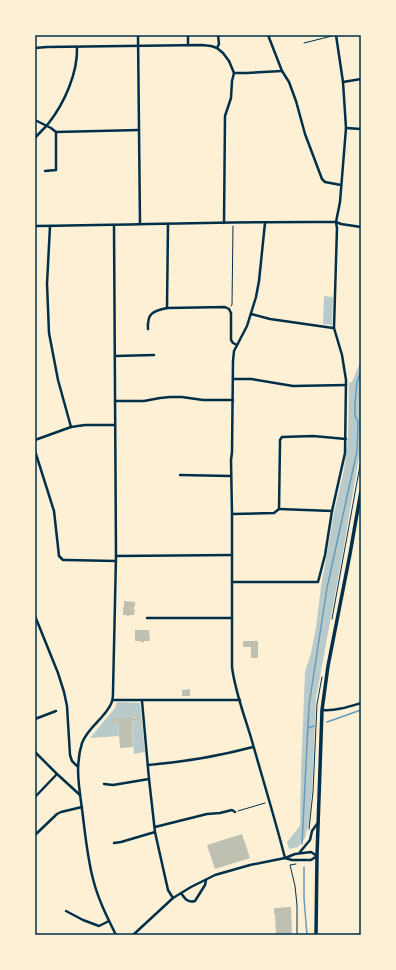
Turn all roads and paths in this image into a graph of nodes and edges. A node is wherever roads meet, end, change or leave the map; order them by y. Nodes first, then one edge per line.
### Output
1 (138, 35) edge
2 (188, 35) edge
3 (218, 35) edge
4 (268, 35) edge
5 (336, 35) edge
6 (304, 43) dead end
7 (188, 45) junction
8 (138, 46) junction
9 (77, 47) junction
10 (35, 48) edge
11 (217, 48) junction
12 (282, 72) junction
13 (234, 73) junction
14 (361, 79) edge
15 (343, 82) junction
16 (35, 120) edge
17 (47, 126) junction
18 (346, 128) junction
19 (361, 129) edge
20 (139, 130) junction
21 (56, 132) junction
22 (35, 138) edge
23 (44, 170) dead end
24 (341, 185) junction
25 (336, 222) junction
26 (224, 223) junction
27 (233, 223) junction
28 (265, 223) junction
29 (140, 224) junction
30 (168, 224) junction
31 (114, 225) junction
32 (35, 226) edge
33 (50, 226) junction
34 (361, 227) edge
35 (167, 308) junction
36 (229, 309) junction
37 (251, 314) junction
38 (334, 328) junction
39 (148, 329) dead end
40 (237, 345) junction
41 (154, 355) dead end
42 (115, 356) junction
43 (233, 379) junction
44 (346, 386) junction
45 (232, 400) junction
46 (115, 401) junction
47 (115, 425) junction
48 (72, 427) junction
49 (346, 439) junction
50 (35, 440) edge
51 (35, 451) edge
52 (180, 475) dead end
53 (231, 476) junction
54 (361, 491) edge
55 (279, 509) junction
56 (332, 511) junction
57 (232, 514) junction
58 (232, 555) junction
59 (116, 556) junction
60 (116, 561) junction
61 (232, 582) junction
62 (35, 616) edge
63 (147, 618) dead end
64 (232, 618) junction
65 (112, 700) junction
66 (240, 700) junction
67 (142, 701) junction
68 (361, 703) edge
69 (56, 710) dead end
70 (322, 710) junction
71 (35, 718) edge
72 (254, 747) junction
73 (35, 752) edge
74 (148, 764) junction
75 (78, 766) junction
76 (57, 774) junction
77 (149, 780) junction
78 (104, 784) dead end
79 (80, 795) junction
80 (35, 797) edge
81 (270, 801) junction
82 (82, 807) junction
83 (235, 812) joint
84 (318, 824) junction
85 (155, 827) junction
86 (155, 832) junction
87 (35, 835) edge
88 (114, 842) dead end
89 (300, 852) junction
90 (317, 856) junction
91 (285, 858) junction
92 (295, 860) junction
93 (206, 880) junction
94 (181, 893) junction
95 (173, 898) junction
96 (66, 911) dead end
97 (109, 921) junction
98 (116, 935) edge
99 (133, 935) edge
100 (297, 935) edge
101 (316, 935) edge

1 - 8 street
2 - 7 street
3 - 11 street
4 - 12 street
5 - 6 path
5 - 15 street
7 - 8 street
7 - 11 street
8 - 9 street
8 - 20 street
9 - 10 street
9 - 17 street
11 - 13 street
12 - 13 street
12 - 24 street
13 - 26 street
14 - 15 street
15 - 18 street
16 - 17 street
17 - 21 street
17 - 22 street
18 - 19 street
18 - 24 street
20 - 21 street
20 - 29 street
21 - 23 street
24 - 25 street
25 - 28 street
25 - 34 street
25 - 38 street
26 - 27 street
26 - 30 street
27 - 28 street
27 - 36 path
28 - 37 street
29 - 30 street
29 - 31 street
30 - 35 street
31 - 33 street
31 - 42 street
32 - 33 street
33 - 48 street
35 - 36 street
35 - 39 street
36 - 40 street
37 - 38 street
37 - 40 street
38 - 44 street
40 - 43 street
41 - 42 street
42 - 46 street
43 - 44 street
43 - 45 street
44 - 49 street
45 - 46 street
45 - 53 street
46 - 47 street
47 - 48 street
47 - 59 street
48 - 50 street
49 - 55 street
49 - 56 street
51 - 60 street
52 - 53 street
53 - 57 street
54 - 70 main road
55 - 56 street
55 - 57 street
56 - 61 street
57 - 58 street
58 - 59 street
58 - 61 street
59 - 60 street
60 - 65 street
61 - 64 street
62 - 75 street
63 - 64 street
64 - 66 street
65 - 67 street
65 - 75 street
66 - 67 street
66 - 72 street
67 - 74 street
68 - 70 street
69 - 71 street
70 - 84 main road
72 - 74 street
72 - 81 street
73 - 76 street
74 - 77 street
75 - 79 street
76 - 79 street
76 - 80 street
77 - 78 street
77 - 85 street
79 - 82 street
81 - 83 path
81 - 91 street
82 - 87 street
82 - 97 street
83 - 85 street
84 - 89 street
84 - 90 main road
85 - 86 street
86 - 88 street
86 - 95 street
89 - 90 street
89 - 91 street
90 - 92 street
90 - 101 main road
91 - 92 street
91 - 93 street
92 - 100 path
93 - 94 street
93 - 94 street
94 - 95 street
95 - 99 street
96 - 97 street
97 - 98 street

